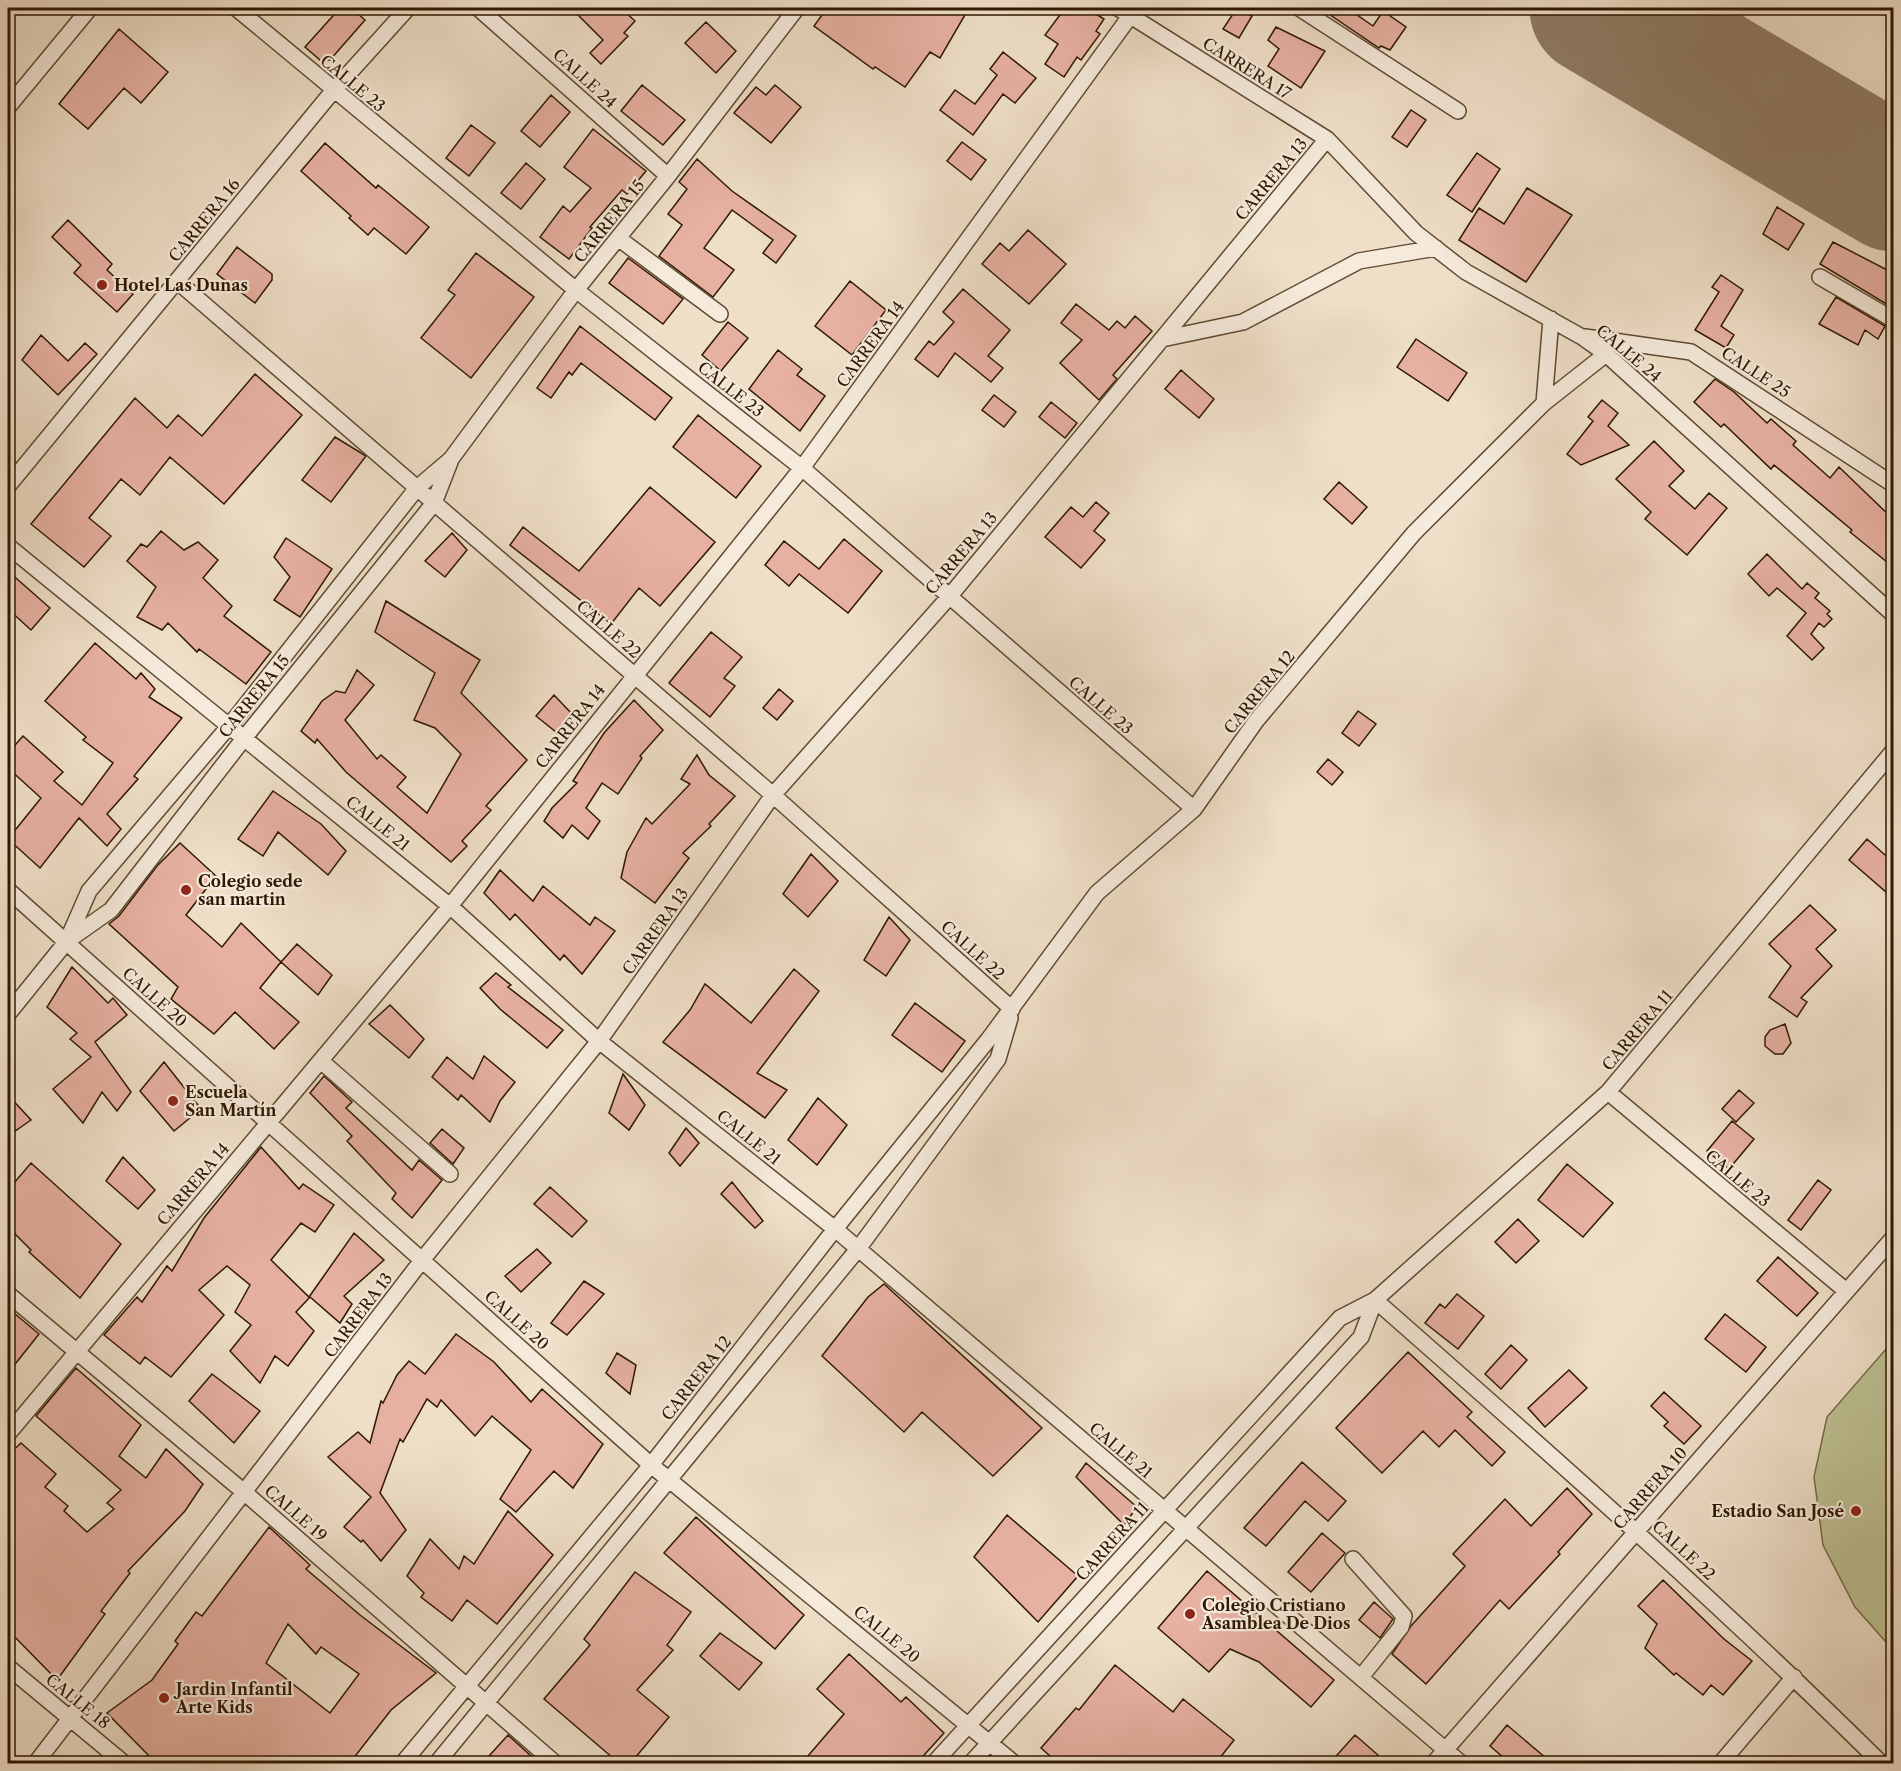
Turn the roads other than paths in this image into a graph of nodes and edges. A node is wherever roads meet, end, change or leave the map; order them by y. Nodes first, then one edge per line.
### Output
1 (90, 8) edge
2 (236, 8) edge
3 (408, 8) edge
4 (478, 8) edge
5 (797, 8) edge
6 (1299, 8) edge
7 (1128, 10) edge
8 (333, 91) junction
9 (8, 106) edge
10 (1458, 111) dead end
11 (1327, 139) junction
12 (668, 176) junction
13 (618, 238) junction
14 (1436, 248) junction
15 (1820, 278) dead end
16 (177, 281) junction
17 (576, 290) junction
18 (720, 314) dead end
19 (1551, 319) junction
20 (1893, 320) edge
21 (1582, 337) junction
22 (1162, 339) junction
23 (1606, 354) junction
24 (1544, 403) junction
25 (451, 459) junction
26 (802, 468) junction
27 (1893, 485) edge
28 (8, 486) edge
29 (417, 488) junction
30 (434, 503) junction
31 (8, 546) edge
32 (950, 597) junction
33 (1893, 615) edge
34 (634, 674) junction
35 (230, 725) junction
36 (245, 737) junction
37 (1893, 750) edge
38 (773, 795) junction
39 (1194, 809) junction
40 (8, 890) edge
41 (450, 906) junction
42 (67, 941) junction
43 (1012, 1009) junction
44 (8, 1014) edge
45 (599, 1041) junction
46 (321, 1061) junction
47 (1608, 1092) junction
48 (266, 1123) junction
49 (450, 1174) dead end
50 (835, 1229) junction
51 (1893, 1237) edge
52 (858, 1249) junction
53 (423, 1259) junction
54 (1845, 1290) junction
55 (8, 1294) edge
56 (1374, 1299) junction
57 (75, 1353) junction
58 (8, 1434) edge
59 (651, 1465) junction
60 (669, 1479) junction
61 (244, 1492) junction
62 (1164, 1510) junction
63 (1186, 1528) junction
64 (1637, 1531) junction
65 (1353, 1559) dead end
66 (8, 1666) edge
67 (1361, 1677) junction
68 (1794, 1677) junction
69 (465, 1685) junction
70 (487, 1703) junction
71 (70, 1718) junction
72 (969, 1724) junction
73 (990, 1742) junction
74 (1446, 1749) junction
75 (35, 1764) edge
76 (125, 1764) edge
77 (402, 1764) edge
78 (436, 1764) edge
79 (556, 1764) edge
80 (933, 1764) edge
81 (970, 1764) edge
82 (1015, 1764) edge
83 (1433, 1764) edge
84 (1462, 1764) edge
85 (1720, 1764) edge
86 (1882, 1764) edge

1 - 9 street
2 - 8 street, CALLE 23
3 - 8 street, CARRERA 16
4 - 12 street, CALLE 24
5 - 12 street, CARRERA 15
6 - 10 street
7 - 11 street, CARRERA 17
7 - 26 street, CARRERA 14
8 - 16 street, CARRERA 16
8 - 17 street, CALLE 23
11 - 14 street, CALLE 24
11 - 22 street, CARRERA 13
12 - 13 street, CARRERA 15
13 - 17 street, CARRERA 15
13 - 18 street
14 - 19 street, CALLE 24
14 - 22 street
15 - 20 street
16 - 28 street, CARRERA 16
16 - 29 street, CALLE 22
17 - 25 street, CARRERA 15
17 - 26 street, CALLE 23
19 - 21 street, CALLE 24
19 - 24 street
21 - 23 street, CALLE 24
21 - 27 street, CALLE 25
22 - 32 street, CARRERA 13
23 - 24 street, CARRERA 12
23 - 33 street, CALLE 24
24 - 39 street, CARRERA 12
25 - 29 street, CARRERA 15
25 - 30 street, CARRERA 15
26 - 32 street, CALLE 23
26 - 34 street, CARRERA 14
29 - 30 street, CALLE 22
29 - 35 street, CARRERA 15
30 - 34 street, CALLE 22
30 - 36 street, CARRERA 15
31 - 35 street, CALLE 21
32 - 38 street, CARRERA 13
32 - 39 street, CALLE 23
34 - 38 street, CALLE 22
34 - 41 street, CARRERA 14
35 - 36 street, CALLE 21
35 - 42 street, CARRERA 15
36 - 41 street, CALLE 21
36 - 42 street, CARRERA 15
37 - 47 street, CARRERA 11
38 - 43 street, CALLE 22
38 - 45 street, CARRERA 13
39 - 43 street, CARRERA 12
40 - 42 street, CALLE 20
41 - 45 street, CALLE 21
41 - 46 street, CARRERA 14
42 - 44 street, CARRERA 15
42 - 48 street, CALLE 20
43 - 50 street, CARRERA 12
43 - 52 street, CARRERA 12
45 - 50 street, CALLE 21
45 - 53 street, CARRERA 13
46 - 48 street, CARRERA 14
46 - 49 street
47 - 54 street, CALLE 23
47 - 56 street, CARRERA 11
48 - 53 street, CALLE 20
48 - 57 street, CARRERA 14
50 - 52 street, CALLE 21
50 - 59 street, CARRERA 12
51 - 54 street, CARRERA 10
52 - 60 street, CARRERA 12
52 - 62 street, CALLE 21
53 - 59 street, CALLE 20
53 - 61 street, CARRERA 13
54 - 64 street, CARRERA 10
55 - 57 street, CALLE 19
56 - 62 street, CARRERA 11
56 - 63 street, CARRERA 11
56 - 64 street, CALLE 22
57 - 58 street, CARRERA 14
57 - 61 street, CALLE 19
59 - 60 street, CALLE 20
59 - 69 street, CARRERA 12
60 - 70 street, CARRERA 12
60 - 72 street, CALLE 20
61 - 69 street, CALLE 19
61 - 71 street, CARRERA 13
62 - 63 street, CALLE 21
62 - 72 street, CARRERA 11
63 - 67 street, CALLE 21
63 - 73 street, CARRERA 11
64 - 68 street, CALLE 22
64 - 74 street, CARRERA 10
65 - 67 street
66 - 71 street, CALLE 18
67 - 74 street, CALLE 21
68 - 85 street
68 - 86 street, CALLE 22
69 - 70 street, CALLE 19
69 - 77 street, CARRERA 12
70 - 78 street, CARRERA 12
70 - 79 street, CALLE 19
71 - 75 street, CARRERA 13
71 - 76 street, CALLE 18
72 - 73 street, CALLE 20
72 - 80 street, CARRERA 11
73 - 81 street, CARRERA 11
73 - 82 street, CALLE 20
74 - 83 street, CARRERA 10
74 - 84 street, CALLE 21

